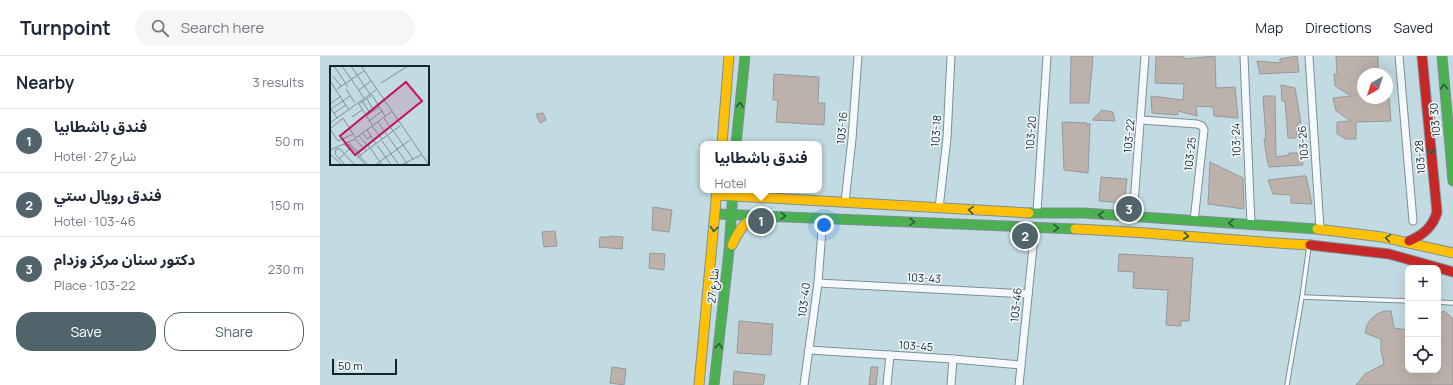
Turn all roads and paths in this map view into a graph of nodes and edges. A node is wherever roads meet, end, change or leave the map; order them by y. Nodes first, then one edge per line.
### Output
1 (730, 56) edge
2 (745, 56) edge
3 (858, 56) edge
4 (951, 56) edge
5 (1047, 56) edge
6 (1145, 56) edge
7 (1244, 56) edge
8 (1309, 56) edge
9 (1399, 56) edge
10 (1422, 56) edge
11 (1442, 56) edge
12 (1141, 120) junction
13 (722, 141) edge
14 (736, 141) edge
15 (1453, 170) edge
16 (1453, 182) edge
17 (717, 193) edge
18 (733, 193) edge
19 (754, 193) edge
20 (762, 198) junction
21 (845, 202) junction
22 (939, 208) junction
23 (1037, 212) junction
24 (716, 214) junction
25 (732, 214) junction
26 (758, 216) junction
27 (823, 217) junction
28 (1133, 217) junction
29 (1194, 221) junction
30 (1413, 221) dead end
31 (1251, 224) junction
32 (1035, 228) junction
33 (1320, 229) junction
34 (1408, 241) junction
35 (1309, 245) junction
36 (729, 251) junction
37 (1453, 254) edge
38 (1453, 272) edge
39 (818, 283) junction
40 (1028, 294) junction
41 (1302, 297) junction
42 (1405, 301) edge
43 (1441, 302) edge
44 (1453, 304) edge
45 (809, 350) junction
46 (890, 355) junction
47 (953, 359) junction
48 (1021, 365) junction
49 (700, 385) edge
50 (714, 385) edge
51 (804, 385) edge
52 (887, 385) edge
53 (951, 385) edge
54 (1019, 385) edge
55 (1287, 385) edge

1 - 13 main road
14 -> 2 main road
3 - 21 street, 103-16
4 - 22 street, 103-18
5 - 23 street, 103-20
6 - 12 street, 103-22
7 - 31 street, 103-24
8 - 33 street, 103-26
9 - 30 street, 103-28
10 -> 34 main road, 103-28
15 -> 11 main road, 103-30
12 - 28 street, 103-22
12 - 29 street, 103-25
15 - 16 main road, 103-30
17 - 18 main road
17 - 24 main road, شارع 27
18 - 20 main road
18 - 25 main road, شارع 27
19 - 20 main road
20 - 21 main road
21 - 22 main road
23 -> 22 main road
28 -> 23 main road
24 - 25 main road
24 -> 49 main road, شارع 27
25 - 26 main road
25 - 36 main road, شارع 27
26 -> 27 main road
26 - 36 main road
27 -> 32 main road
27 - 39 street, 103-40
28 - 29 main road
31 -> 29 main road
31 - 33 main road
32 -> 35 main road
32 - 40 street, 103-46
34 -> 33 main road
34 - 37 main road
35 - 38 main road
35 - 41 lane
50 -> 36 main road, شارع 27
39 - 40 street, 103-43
39 - 45 street, 103-40
40 - 48 street, 103-46
41 - 42 lane
41 - 55 lane
43 - 44 lane
45 - 46 street, 103-45
45 - 51 street, 103-40
46 - 47 street, 103-45
46 - 52 street
47 - 48 street, 103-45
47 - 53 street
48 - 54 street, 103-46

